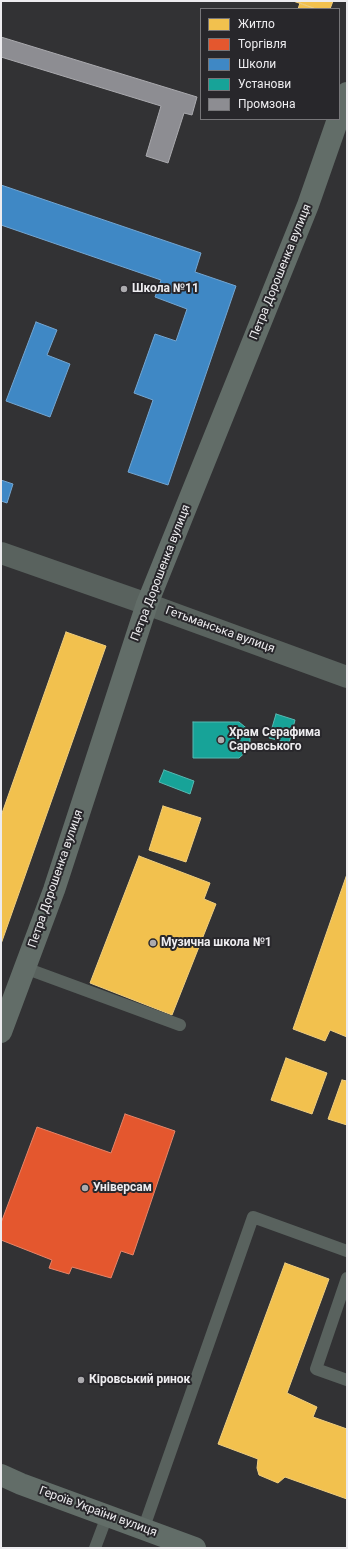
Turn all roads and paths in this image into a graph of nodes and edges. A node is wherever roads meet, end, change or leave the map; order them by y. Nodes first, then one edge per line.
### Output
1 (347, 93) edge
2 (340, 113) edge
3 (338, 120) edge
4 (1, 553) edge
5 (147, 604) junction
6 (347, 677) edge
7 (25, 968) junction
8 (180, 1025) dead end
9 (1, 1032) edge
10 (347, 1251) edge
11 (347, 1278) edge
12 (347, 1380) edge
13 (1, 1475) edge
14 (107, 1516) junction
15 (143, 1530) junction
16 (95, 1548) edge
17 (195, 1548) edge

1 - 2 street
3 - 5 street, Петра Дорошенка вулиця
4 - 5 street, Гетьманська вулиця
5 - 6 street, Гетьманська вулиця
5 - 7 street, Петра Дорошенка вулиця
7 - 8 lane
7 - 9 street, Петра Дорошенка вулиця
10 - 15 lane
11 - 12 lane
13 - 14 street, Героїв України вулиця
14 - 15 street, Героїв України вулиця
14 - 16 lane
15 - 17 street, Героїв України вулиця

